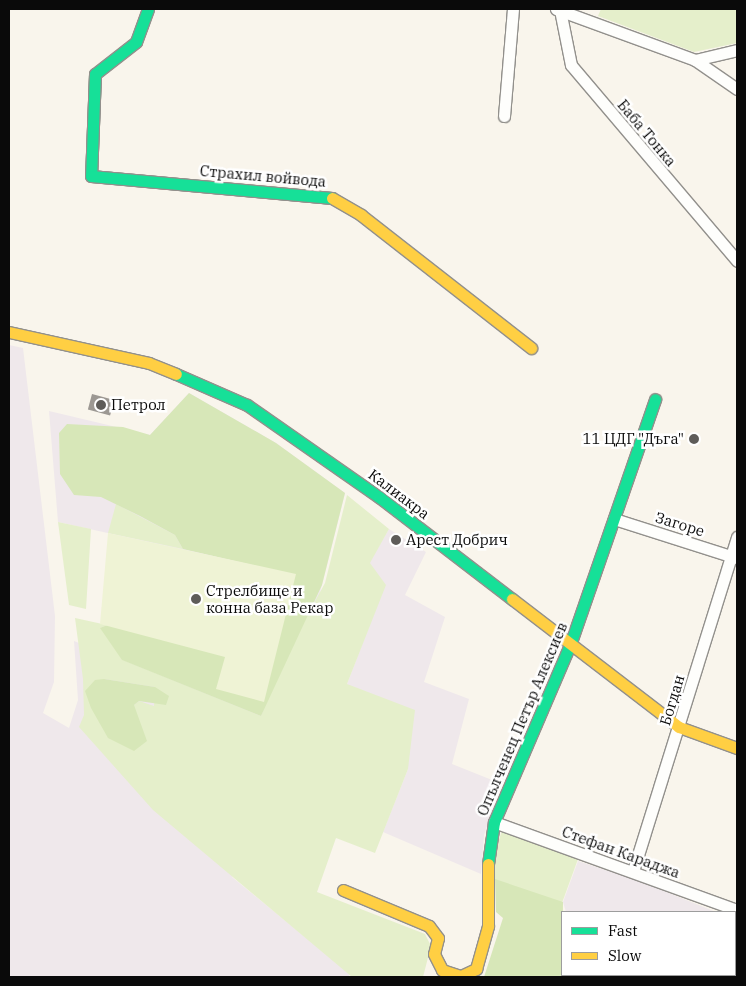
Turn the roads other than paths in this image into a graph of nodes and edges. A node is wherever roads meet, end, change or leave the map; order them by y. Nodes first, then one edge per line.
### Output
1 (148, 9) edge
2 (513, 9) edge
3 (558, 10) edge
4 (737, 50) edge
5 (696, 60) junction
6 (737, 89) edge
7 (504, 116) dead end
8 (737, 261) edge
9 (9, 332) edge
10 (531, 348) dead end
11 (655, 399) dead end
12 (614, 519) junction
13 (737, 537) edge
14 (734, 557) edge
15 (570, 645) junction
16 (679, 727) junction
17 (737, 748) edge
18 (494, 822) junction
19 (632, 871) junction
20 (342, 890) dead end
21 (737, 910) edge

1 - 10 street, Страхил войвода
2 - 7 street
3 - 5 street
3 - 8 street, Баба Тонка
4 - 5 street
5 - 6 street
9 - 15 street, Калиакра
11 - 12 street, Опълченец Петър Алексиев
12 - 14 street, Загоре
12 - 15 street, Опълченец Петър Алексиев
13 - 14 street, Богдан
14 - 16 street, Богдан
15 - 16 street, Калиакра
15 - 18 street, Опълченец Петър Алексиев
16 - 17 street, Калиакра
16 - 19 street, Богдан
18 - 19 street, Стефан Караджа
18 - 20 street, Опълченец Петър Алексиев
19 - 21 street, Стефан Караджа

